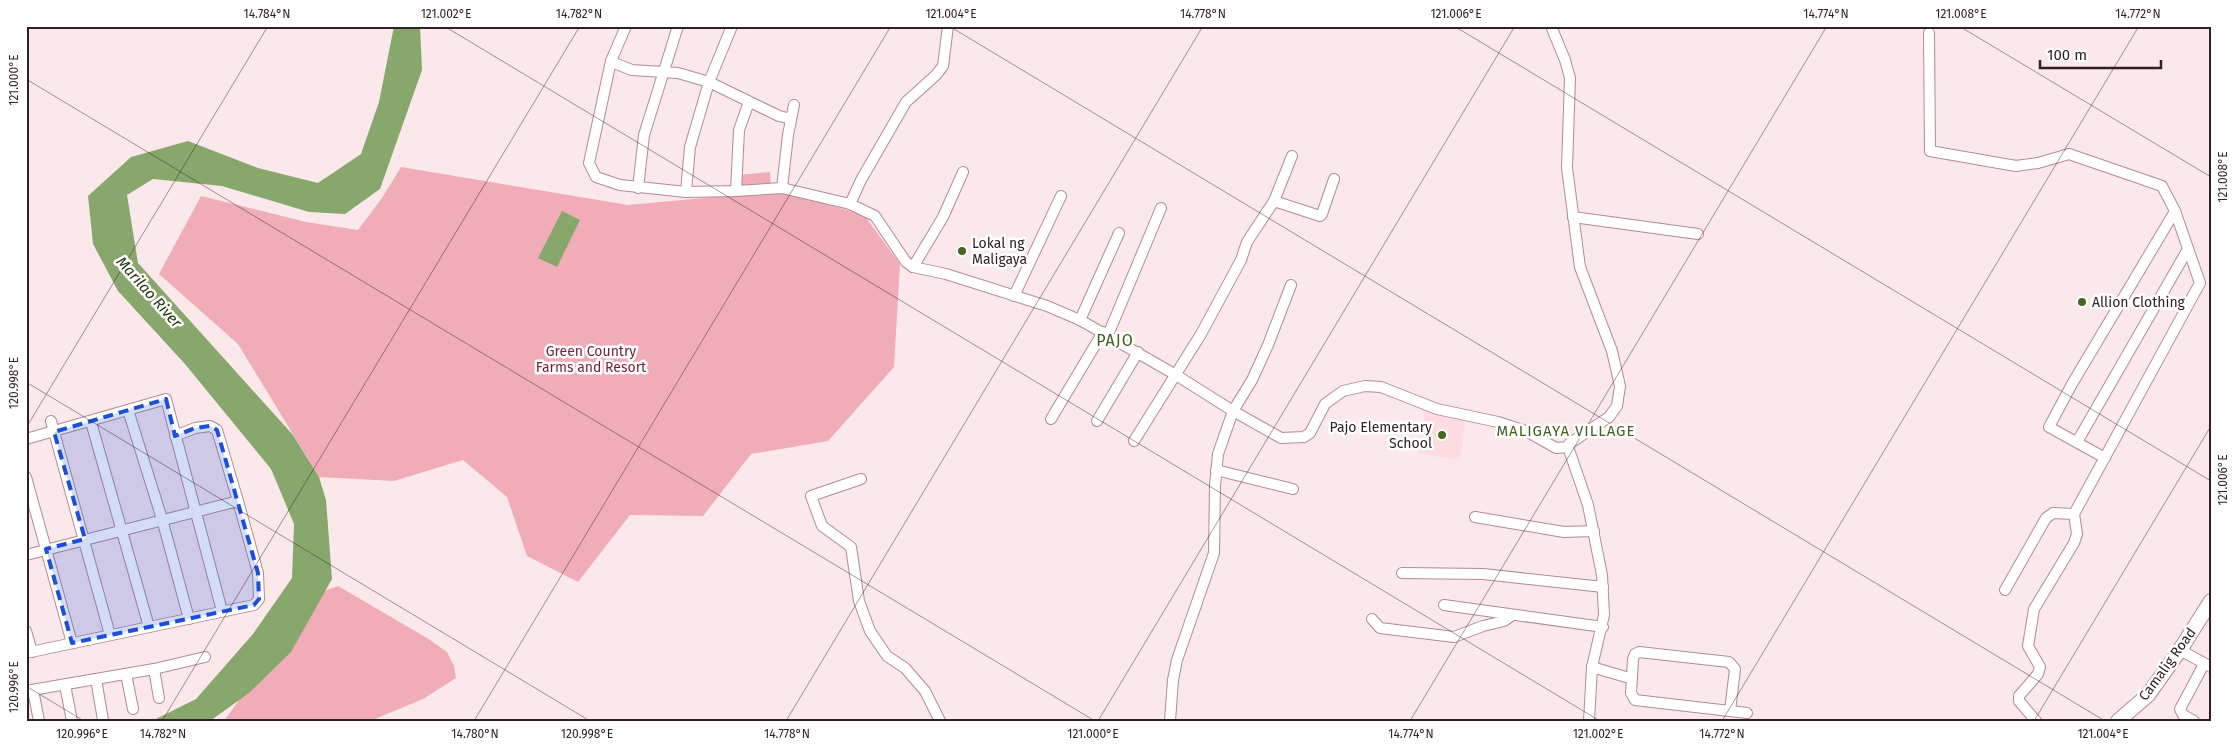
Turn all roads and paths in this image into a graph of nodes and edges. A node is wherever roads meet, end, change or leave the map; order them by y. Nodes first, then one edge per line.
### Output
1 (626, 26) edge
2 (678, 26) edge
3 (732, 26) edge
4 (948, 26) edge
5 (1551, 26) edge
6 (1929, 33) dead end
7 (611, 61) junction
8 (663, 72) junction
9 (709, 82) junction
10 (749, 102) junction
11 (794, 105) dead end
12 (790, 119) junction
13 (1292, 156) dead end
14 (963, 172) dead end
15 (1334, 179) dead end
16 (638, 188) junction
17 (782, 188) junction
18 (736, 191) junction
19 (686, 192) junction
20 (1061, 196) dead end
21 (1274, 201) junction
22 (850, 204) junction
23 (1161, 208) dead end
24 (2175, 211) junction
25 (1574, 217) junction
26 (1119, 233) dead end
27 (1698, 234) dead end
28 (2188, 249) junction
29 (913, 268) junction
30 (1292, 285) dead end
31 (1014, 296) junction
32 (1080, 320) junction
33 (1105, 334) junction
34 (1138, 352) junction
35 (1176, 375) junction
36 (128, 410) junction
37 (1233, 411) junction
38 (1051, 419) dead end
39 (51, 421) dead end
40 (1097, 421) dead end
41 (91, 422) junction
42 (54, 432) junction
43 (175, 436) junction
44 (26, 439) edge
45 (1134, 441) dead end
46 (2077, 442) junction
47 (1568, 447) junction
48 (2105, 458) junction
49 (1216, 470) junction
50 (26, 477) edge
51 (861, 479) dead end
52 (1293, 489) dead end
53 (238, 501) junction
54 (196, 512) junction
55 (2074, 514) junction
56 (1475, 517) dead end
57 (162, 519) junction
58 (122, 529) junction
59 (1594, 531) junction
60 (85, 539) junction
61 (46, 549) junction
62 (26, 555) edge
63 (1402, 573) dead end
64 (1603, 588) junction
65 (2005, 590) dead end
66 (2211, 602) edge
67 (1444, 605) dead end
68 (222, 612) junction
69 (1511, 616) junction
70 (189, 619) junction
71 (1372, 619) dead end
72 (1603, 627) junction
73 (149, 628) junction
74 (26, 631) edge
75 (110, 636) junction
76 (72, 643) junction
77 (2180, 650) junction
78 (29, 652) edge
79 (205, 657) dead end
80 (2207, 665) edge
81 (1592, 667) junction
82 (154, 669) junction
83 (126, 674) junction
84 (1632, 676) junction
85 (96, 679) junction
86 (65, 685) junction
87 (29, 690) edge
88 (159, 698) dead end
89 (133, 710) dead end
90 (1730, 711) junction
91 (1747, 713) dead end
92 (103, 720) edge
93 (39, 721) edge
94 (72, 721) edge
95 (940, 721) edge
96 (1170, 721) edge
97 (1589, 721) edge
98 (2036, 721) edge
99 (2118, 721) edge
100 (2194, 721) edge

1 - 7 street
2 - 8 street
3 - 9 street
4 - 22 street
5 - 25 street
6 - 24 street
7 - 8 street
7 - 16 street
8 - 9 street
8 - 16 street
9 - 10 street
9 - 19 street
10 - 12 street
10 - 18 street
11 - 12 street
12 - 17 street
13 - 21 street
14 - 29 street
15 - 21 street
16 - 19 street
17 - 18 street
17 - 22 street
18 - 19 street
20 - 31 street
21 - 35 street
22 - 29 street
23 - 33 street
24 - 28 street
24 - 46 street
25 - 27 street
25 - 47 street
26 - 32 street
28 - 46 street
28 - 48 street
29 - 31 street
30 - 37 street
31 - 32 street
32 - 33 street
33 - 34 street
33 - 38 street
34 - 35 street
34 - 40 street
35 - 37 street
35 - 45 street
36 - 41 street
36 - 43 street
36 - 57 street
37 - 47 street
37 - 49 street
39 - 42 street
41 - 42 street
41 - 58 street
42 - 44 street
42 - 60 street
43 - 53 street
43 - 54 street
46 - 48 street
47 - 59 street
48 - 55 street
49 - 52 street
49 - 96 street
50 - 61 street
51 - 95 street
53 - 54 street
53 - 68 street
54 - 57 street
54 - 68 street
55 - 65 street
55 - 98 street
56 - 59 street
57 - 58 street
57 - 70 street
58 - 60 street
58 - 73 street
59 - 64 street
60 - 61 street
60 - 75 street
61 - 62 street
61 - 76 street
63 - 64 street
64 - 72 street
66 - 77 main road, Camalig Road
67 - 69 street
68 - 70 street
69 - 71 street
69 - 72 street
70 - 73 street
72 - 81 street
73 - 75 street
74 - 78 street
75 - 76 street
76 - 78 street
77 - 80 street
77 - 99 main road, Camalig Road
79 - 82 street
80 - 100 street
81 - 84 street
81 - 97 street
82 - 83 street
82 - 88 street
83 - 85 street
83 - 89 street
84 - 90 street
84 - 90 street
85 - 86 street
85 - 92 street
86 - 87 street
86 - 94 street
87 - 93 street
90 - 91 street

